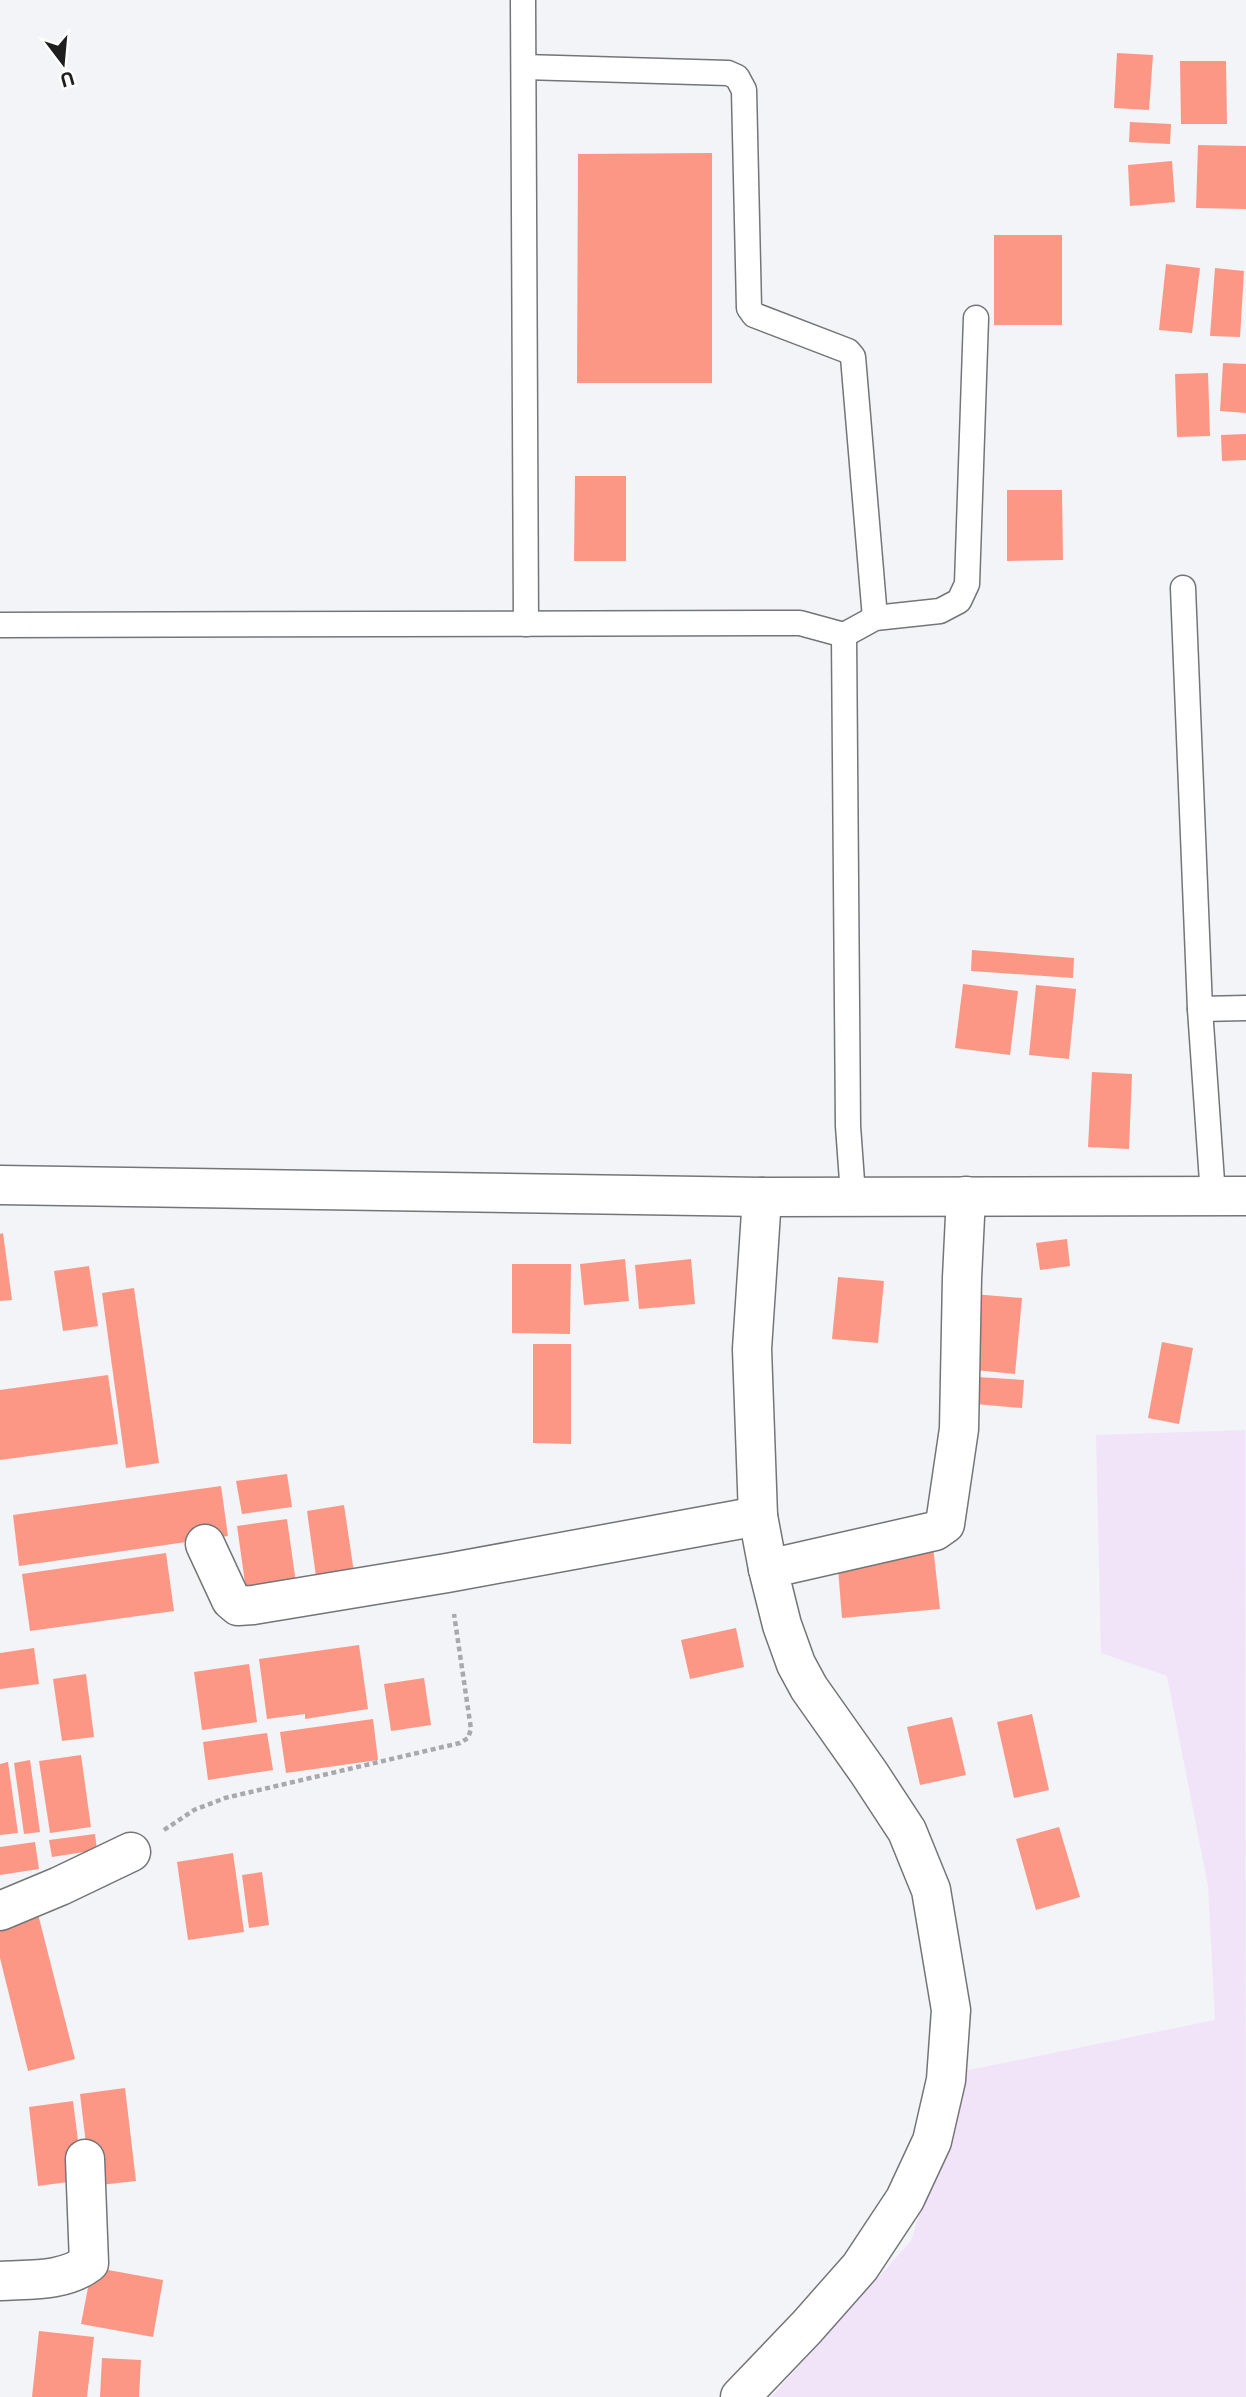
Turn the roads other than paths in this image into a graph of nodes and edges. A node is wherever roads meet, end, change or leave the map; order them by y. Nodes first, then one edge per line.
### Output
1 (523, 0) edge
2 (524, 67) junction
3 (976, 318) dead end
4 (1183, 588) dead end
5 (875, 618) junction
6 (526, 624) junction
7 (0, 625) edge
8 (844, 635) junction
9 (1246, 1008) edge
10 (1200, 1009) junction
11 (0, 1185) edge
12 (853, 1195) junction
13 (966, 1196) junction
14 (1229, 1196) edge
15 (762, 1197) junction
16 (758, 1516) junction
17 (205, 1544) dead end
18 (768, 1569) junction
19 (131, 1852) road end
20 (0, 1911) edge
21 (85, 2159) dead end
22 (0, 2281) edge
23 (740, 2397) edge

1 - 2 lane
2 - 5 lane
2 - 6 lane
3 - 5 lane
4 - 10 lane
5 - 8 lane
6 - 7 lane
6 - 8 lane
8 - 12 lane
9 - 10 lane
10 - 14 lane
11 - 15 street
12 - 13 street
12 - 15 street
13 - 14 street
13 - 18 street
15 - 16 street
16 - 17 street
16 - 18 street
18 - 23 street
19 - 20 street
21 - 22 street

